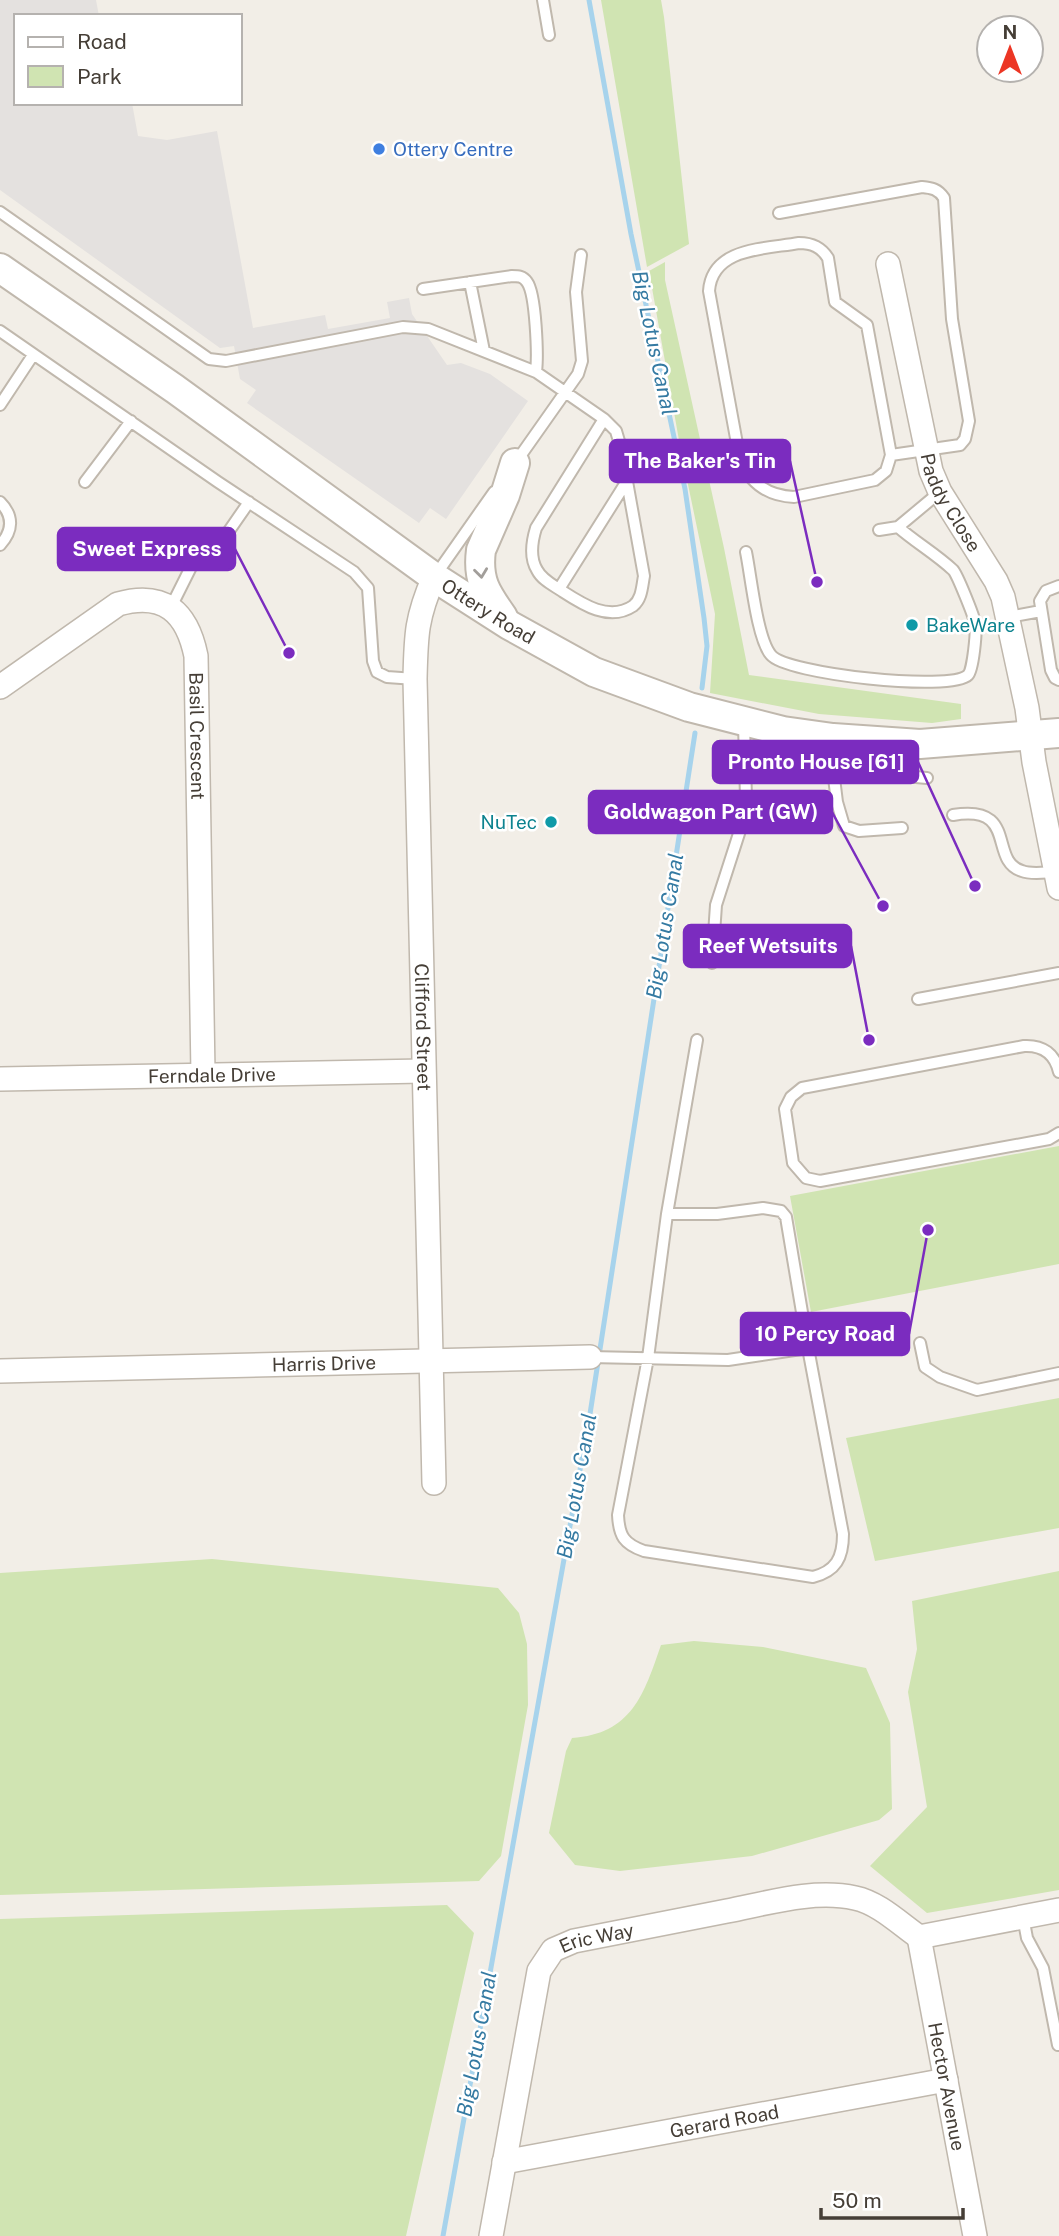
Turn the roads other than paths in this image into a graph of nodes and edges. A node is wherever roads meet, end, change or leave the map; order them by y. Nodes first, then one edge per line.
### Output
1 (543, 0) edge
2 (549, 35) dead end
3 (0, 212) edge
4 (779, 213) dead end
5 (581, 255) dead end
6 (888, 264) dead end
7 (0, 268) edge
8 (470, 282) junction
9 (423, 289) dead end
10 (0, 331) edge
11 (484, 351) junction
12 (33, 355) junction
13 (536, 372) junction
14 (566, 391) junction
15 (0, 405) edge
16 (604, 419) junction
17 (131, 421) junction
18 (925, 450) junction
19 (891, 455) junction
20 (515, 463) junction
21 (627, 481) junction
22 (85, 482) dead end
23 (940, 492) junction
24 (0, 502) edge
25 (248, 502) junction
26 (898, 527) junction
27 (879, 530) dead end
28 (0, 545) edge
29 (746, 552) dead end
30 (434, 577) junction
31 (1059, 586) edge
32 (559, 589) junction
33 (170, 607) junction
34 (1041, 611) junction
35 (1009, 617) junction
36 (509, 625) junction
37 (415, 679) junction
38 (1059, 680) edge
39 (0, 687) edge
40 (731, 718) junction
41 (1059, 733) edge
42 (1031, 735) junction
43 (745, 762) junction
44 (833, 770) junction
45 (927, 778) dead end
46 (953, 815) dead end
47 (902, 828) dead end
48 (1058, 880) edge
49 (712, 963) dead end
50 (1059, 973) edge
51 (918, 999) dead end
52 (697, 1040) dead end
53 (423, 1071) junction
54 (1059, 1072) edge
55 (203, 1073) junction
56 (0, 1079) edge
57 (1059, 1133) edge
58 (667, 1214) junction
59 (920, 1343) dead end
60 (808, 1348) junction
61 (590, 1357) joint
62 (648, 1358) junction
63 (430, 1360) junction
64 (0, 1371) edge
65 (1059, 1373) edge
66 (434, 1483) dead end
67 (1059, 1910) edge
68 (1023, 1917) junction
69 (919, 1937) junction
70 (1058, 2045) edge
71 (946, 2080) junction
72 (504, 2162) junction
73 (491, 2236) edge
74 (975, 2236) edge

1 - 2 lane
3 - 11 lane
4 - 18 lane
5 - 14 lane
6 - 18 street, Paddy Close
7 - 30 street, Ottery Road
8 - 9 lane
8 - 11 lane
8 - 13 lane
10 - 12 lane
11 - 13 lane
12 - 15 lane
12 - 17 lane
13 - 14 lane
14 - 16 lane
14 - 20 lane
16 - 21 lane
16 - 32 lane
17 - 22 lane
17 - 25 lane
18 - 19 lane
18 - 23 street, Paddy Close
19 - 19 lane
20 - 30 lane
20 -> 36 street
21 - 32 lane
21 - 32 lane
23 - 26 lane
23 - 35 street, Paddy Close
24 - 28 lane
25 - 33 lane
25 - 37 lane
26 - 27 lane
26 - 29 lane
30 - 36 street, Ottery Road
30 - 37 street, Clifford Street
31 - 34 lane
33 - 39 street
33 - 55 street, Basil Crescent
34 - 35 lane
34 - 38 lane
35 - 42 street, Paddy Close
36 - 40 street, Ottery Road
37 - 53 street, Clifford Street
40 - 42 street, Ottery Road
40 - 43 lane
41 - 42 street, Ottery Road
42 - 48 street, Paddy Close
43 - 44 lane
43 - 49 lane
44 - 45 lane
44 - 47 lane
46 - 48 lane
50 - 51 lane
52 - 58 lane
53 - 55 street, Ferndale Drive
53 - 63 street, Clifford Street
54 - 57 lane
55 - 56 street, Ferndale Drive
58 - 60 lane
58 - 62 lane
59 - 65 lane
60 - 62 lane, Harris Drive
60 - 62 lane
61 - 62 lane, Harris Drive
61 - 63 street, Harris Drive
63 - 64 street, Harris Drive
63 - 66 street, Clifford Street
67 - 68 street
68 - 69 street
68 - 70 lane
69 - 71 street, Hector Avenue
69 - 72 street, Eric Way
71 - 72 street, Gerard Road
71 - 74 street, Hector Avenue
72 - 73 street, Eric Way

